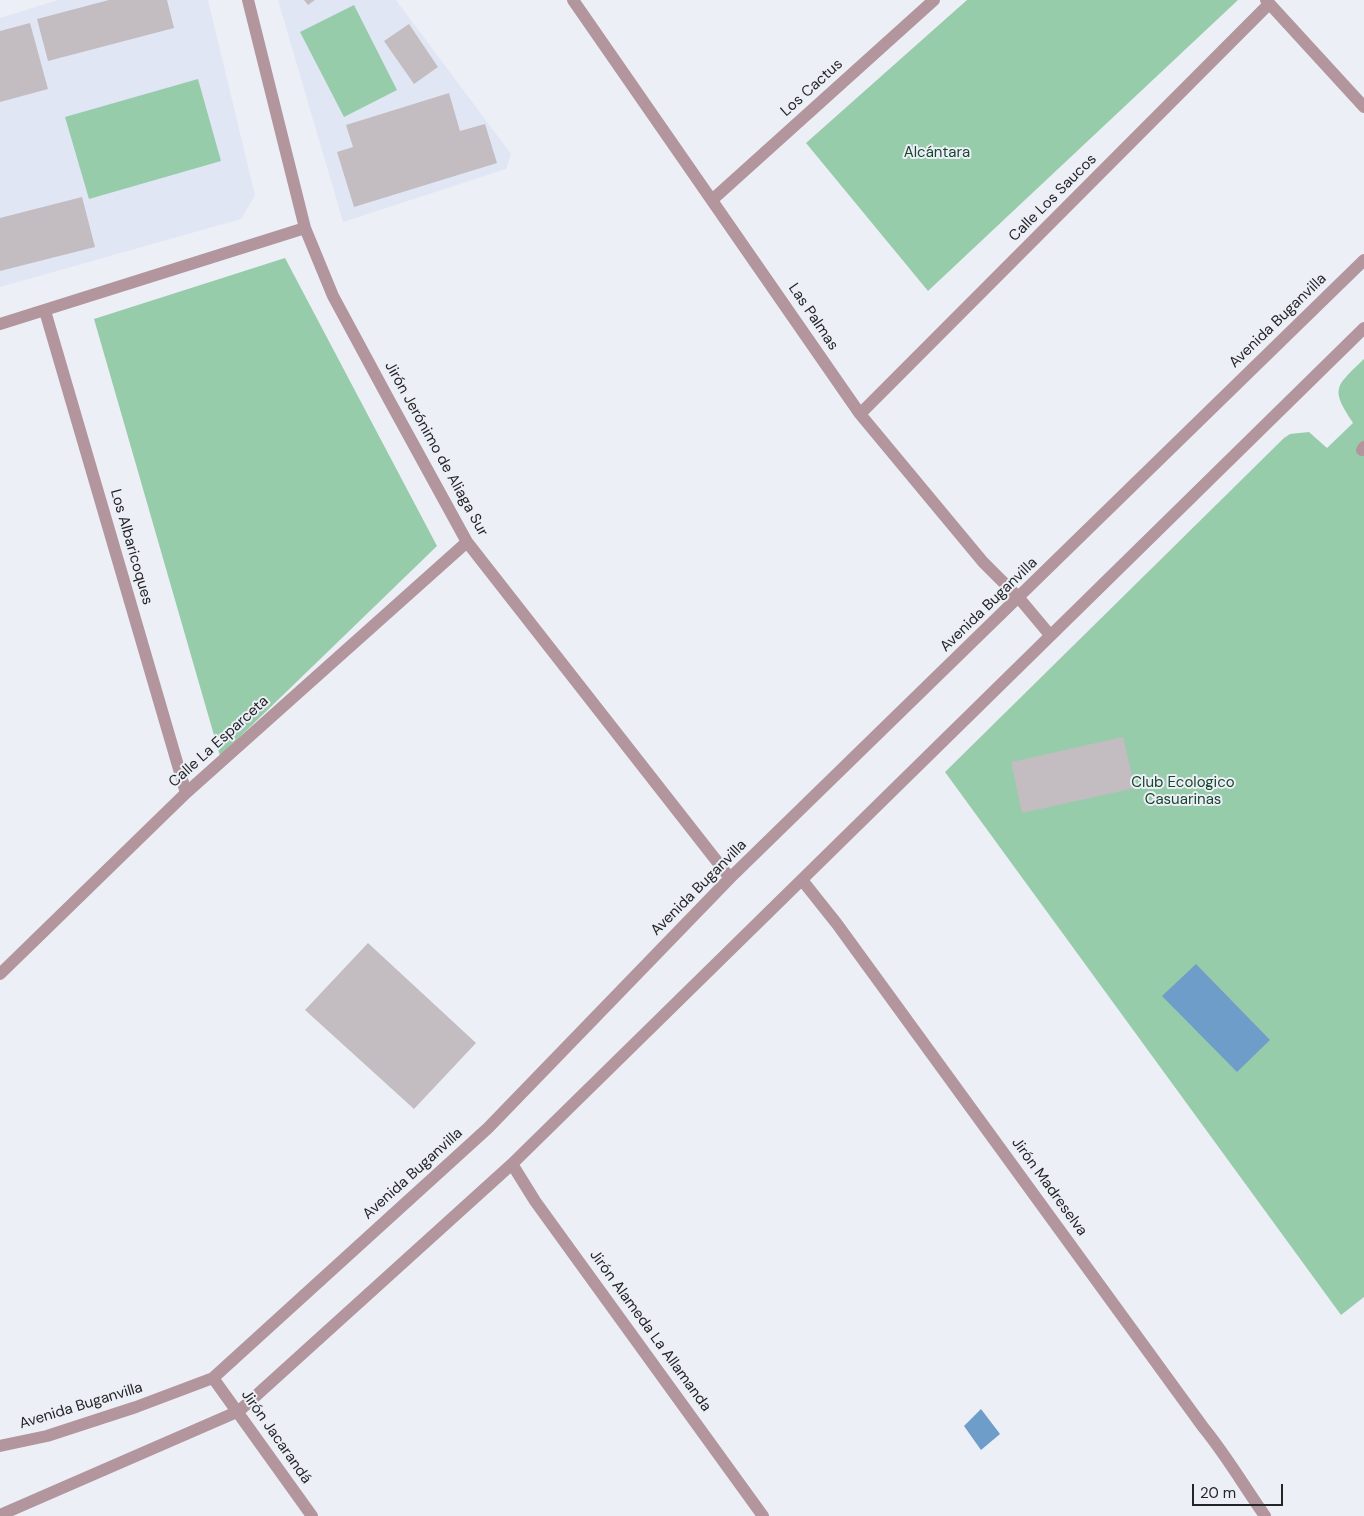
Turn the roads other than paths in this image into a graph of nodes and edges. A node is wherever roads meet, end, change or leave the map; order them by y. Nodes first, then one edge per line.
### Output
1 (248, 0) edge
2 (573, 0) edge
3 (934, 0) edge
4 (1268, 2) edge
5 (1364, 107) edge
6 (712, 200) junction
7 (305, 228) junction
8 (1364, 260) edge
9 (45, 310) junction
10 (0, 324) edge
11 (1364, 328) edge
12 (860, 414) junction
13 (467, 542) junction
14 (1019, 598) junction
15 (1050, 635) junction
16 (186, 793) junction
17 (730, 878) junction
18 (802, 880) junction
19 (0, 974) edge
20 (512, 1164) junction
21 (213, 1378) junction
22 (239, 1411) junction
23 (0, 1446) edge
24 (0, 1515) edge
25 (312, 1516) edge
26 (763, 1516) edge
27 (1265, 1516) edge

1 - 7 street, Jirón Jerónimo de Aliaga Sur
2 - 6 street, Las Palmas
3 - 6 street, Los Cactus
4 - 5 street
4 - 12 street, Calle Los Saucos
6 - 12 street, Las Palmas
7 - 9 street
7 - 13 street, Jirón Jerónimo de Aliaga Sur
8 - 14 street, Avenida Buganvilla
9 - 10 street
9 - 16 street, Los Albaricoques
11 - 15 street
12 - 14 street, Las Palmas
13 - 16 street, Calle La Esparceta
13 - 17 street, Jirón Jerónimo de Aliaga Sur
14 - 15 street, Las Palmas
14 - 17 street, Avenida Buganvilla
15 - 18 street
16 - 19 street, Calle La Esparceta
17 - 21 street, Avenida Buganvilla
18 - 20 street
18 - 27 street, Jirón Madreselva
20 - 22 street
20 - 26 street, Jirón Alameda La Allamanda
21 - 22 street, Jirón Jacarandá
21 - 23 street, Avenida Buganvilla
22 - 24 street
22 - 25 street, Jirón Jacarandá

